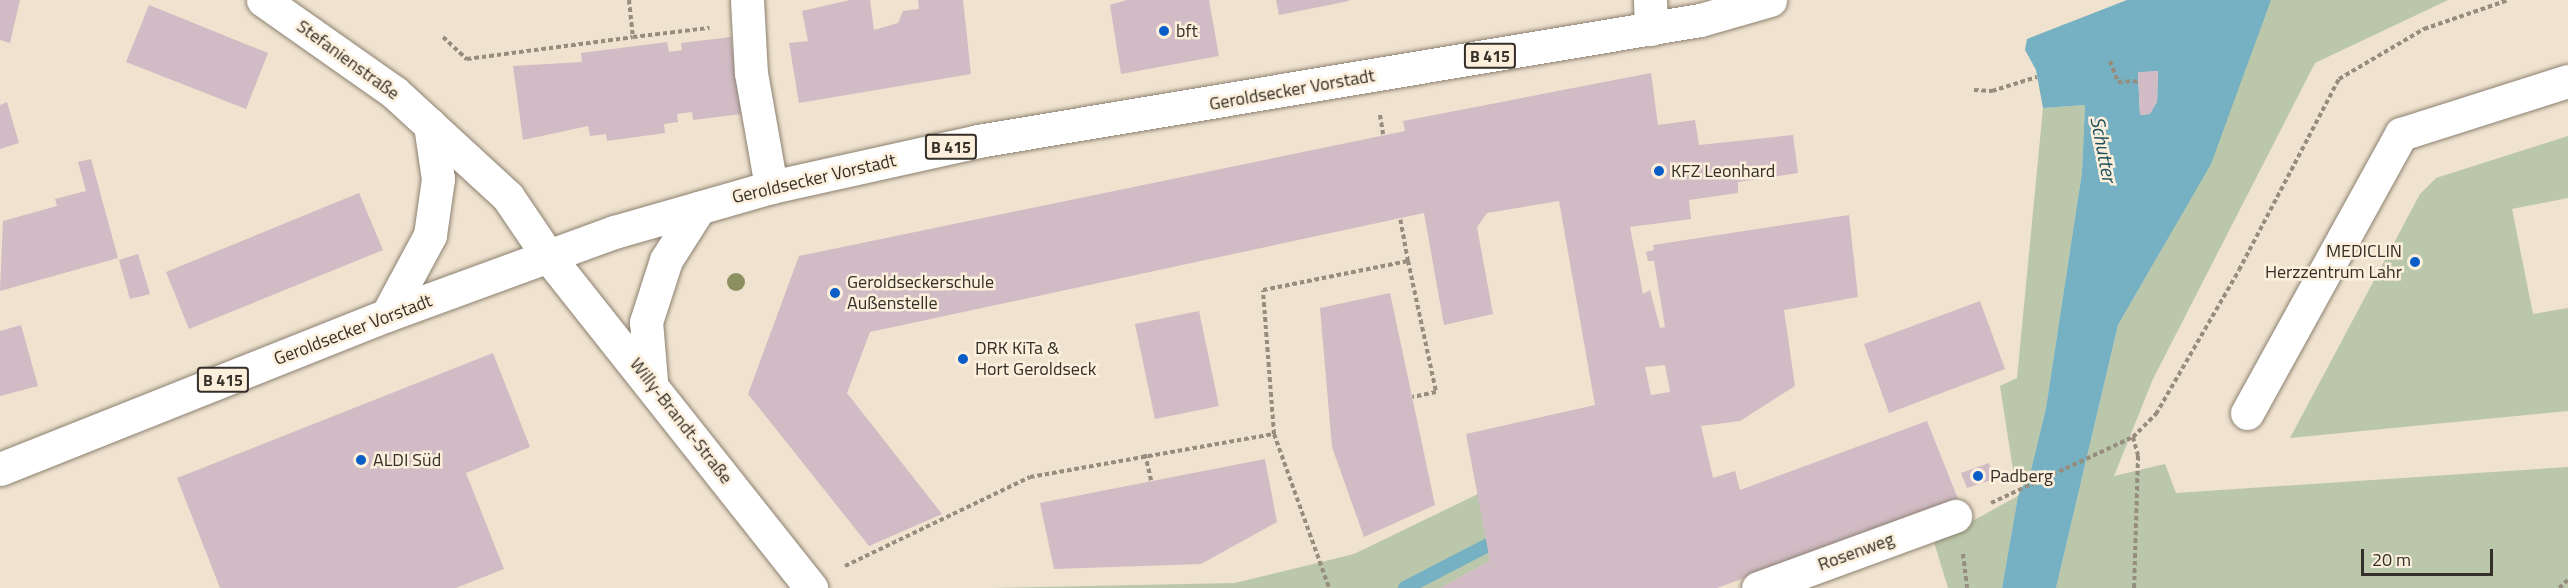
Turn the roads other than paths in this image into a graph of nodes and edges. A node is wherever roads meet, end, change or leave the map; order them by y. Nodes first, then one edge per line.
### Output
1 (263, 0) edge
2 (1770, 0) edge
3 (748, 12) edge
4 (1650, 14) edge
5 (2568, 81) edge
6 (430, 125) junction
7 (771, 187) junction
8 (699, 208) junction
9 (548, 256) junction
10 (387, 315) junction
11 (651, 381) junction
12 (2247, 413) dead end
13 (0, 469) edge
14 (1955, 516) dead end
15 (809, 586) edge
16 (1758, 588) edge

1 - 6 main road, Stefanienstraße
2 - 4 main road, Geroldsecker Vorstadt / B 415
3 - 7 main road
4 - 7 main road, Geroldsecker Vorstadt / B 415
5 - 12 main road
6 - 9 main road, Stefanienstraße
6 - 10 main road
7 - 8 main road, Geroldsecker Vorstadt / B 415
8 - 9 main road, Geroldsecker Vorstadt / B 415
8 - 11 main road
9 - 10 main road, Geroldsecker Vorstadt / B 415
9 - 11 main road, Willy-Brandt-Straße
10 - 13 main road, Geroldsecker Vorstadt / B 415
11 - 15 main road, Willy-Brandt-Straße
14 - 16 main road, Rosenweg

